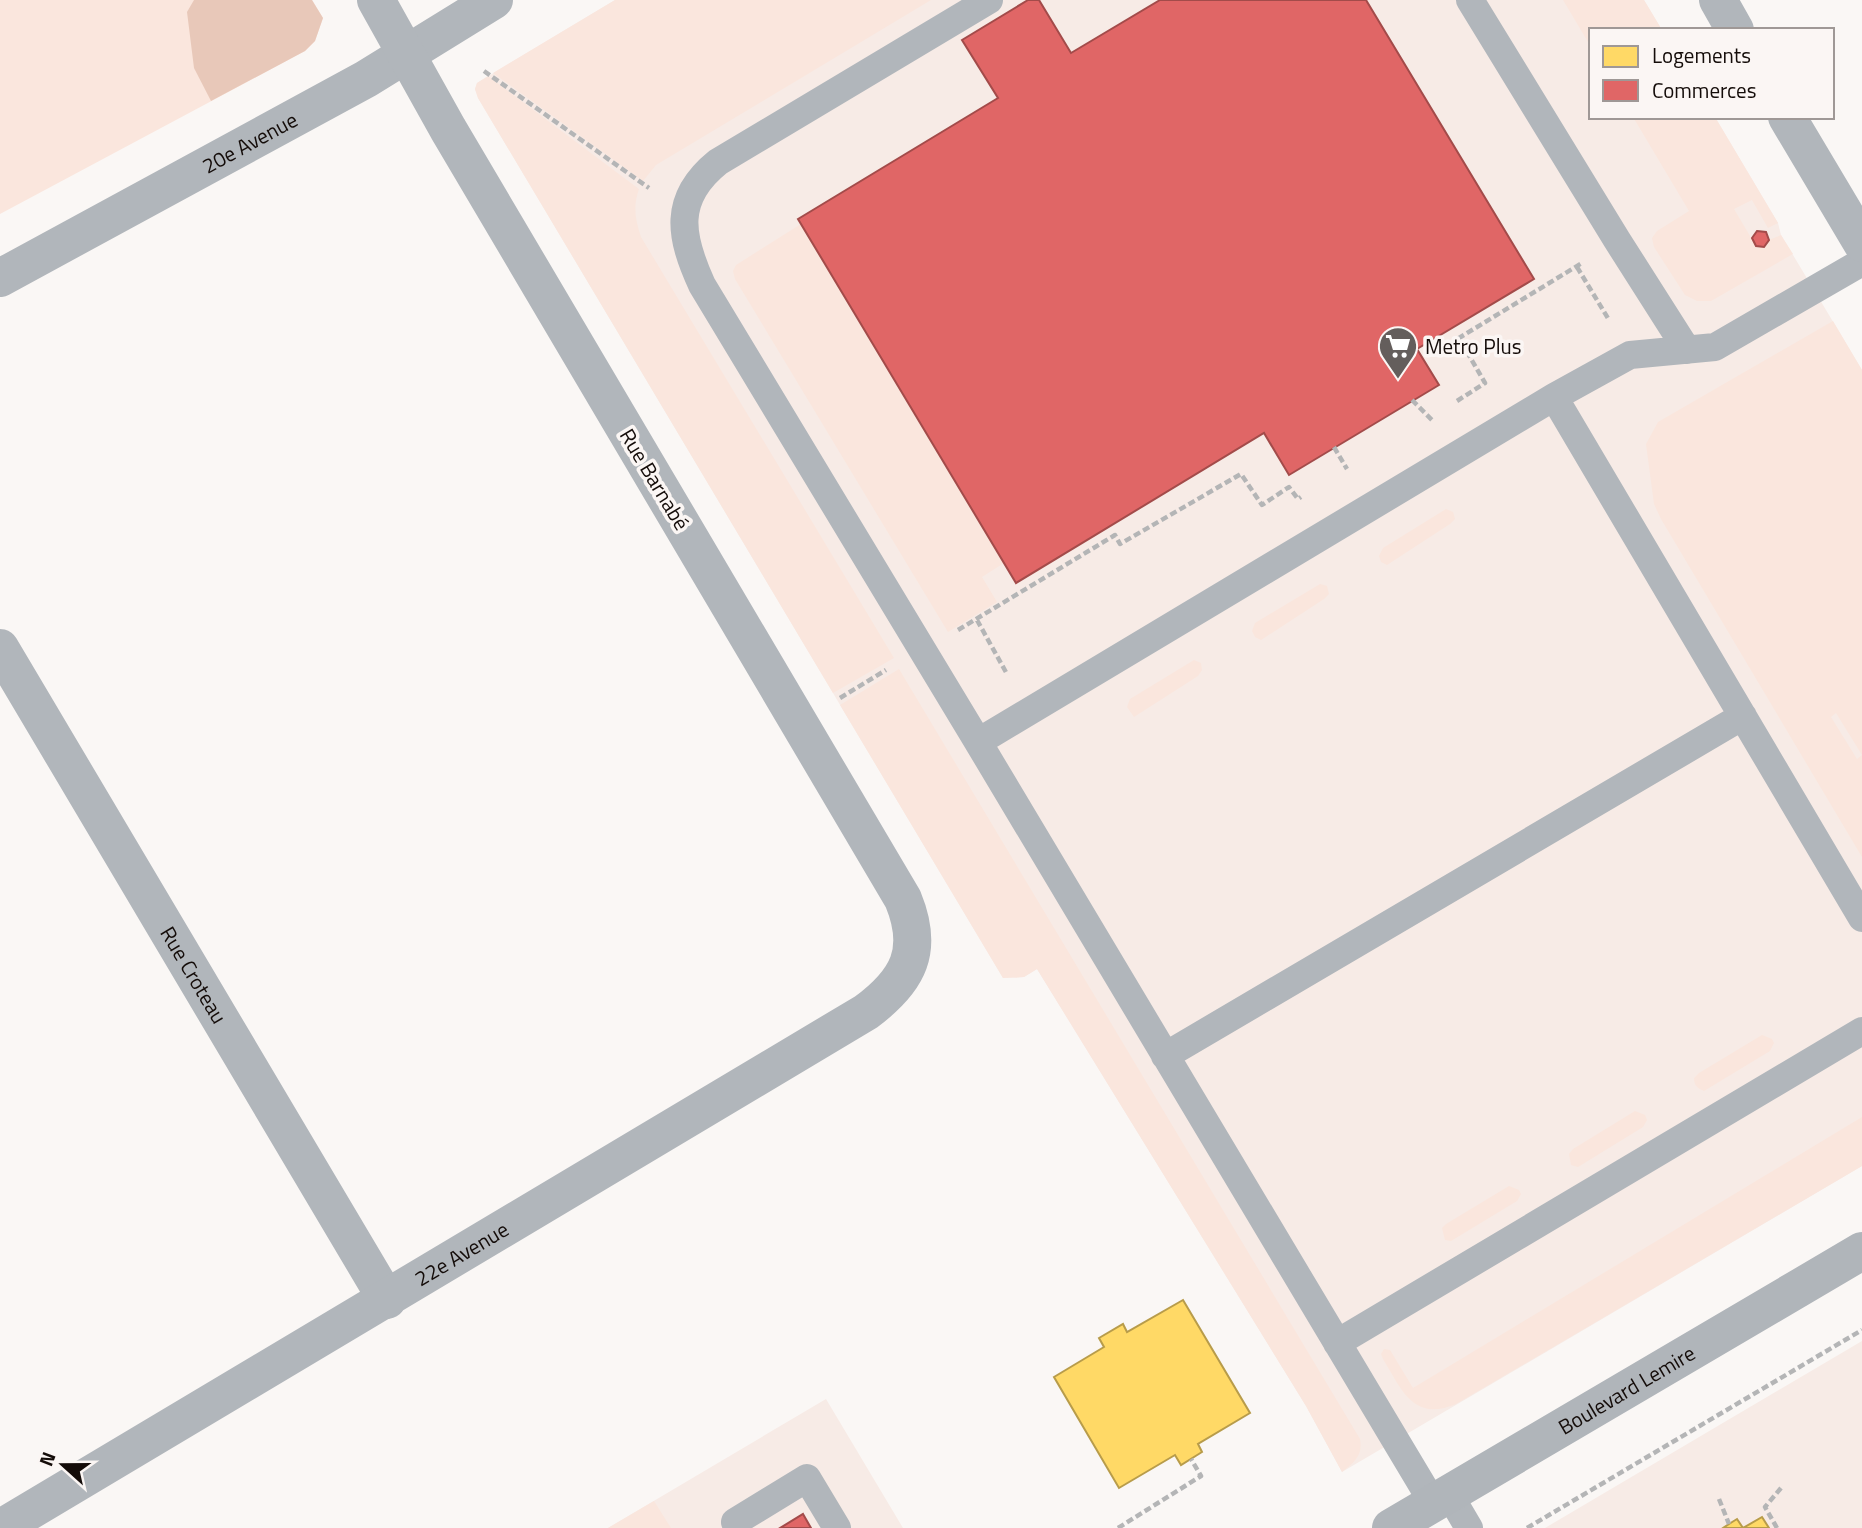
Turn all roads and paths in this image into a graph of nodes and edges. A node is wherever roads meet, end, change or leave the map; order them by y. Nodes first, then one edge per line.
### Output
1 (376, 0) edge
2 (494, 0) edge
3 (989, 0) edge
4 (1470, 0) edge
5 (1718, 0) edge
6 (1734, 28) edge
7 (407, 53) junction
8 (484, 71) dead end
9 (1788, 119) edge
10 (642, 184) dead end
11 (1862, 243) edge
12 (1862, 262) edge
13 (1577, 267) dead end
14 (1567, 273) dead end
15 (0, 278) edge
16 (1687, 350) junction
17 (1630, 355) junction
18 (1554, 397) junction
19 (1412, 400) dead end
20 (1452, 404) dead end
21 (1441, 411) dead end
22 (1430, 417) junction
23 (1418, 425) dead end
24 (1334, 447) dead end
25 (1359, 461) dead end
26 (1347, 469) junction
27 (1337, 475) dead end
28 (1308, 493) dead end
29 (977, 620) junction
30 (952, 635) dead end
31 (0, 648) edge
32 (886, 670) dead end
33 (836, 700) dead end
34 (1028, 712) junction
35 (1742, 716) junction
36 (978, 742) junction
37 (1862, 918) edge
38 (910, 965) joint
39 (1862, 1031) edge
40 (1165, 1056) junction
41 (1862, 1251) edge
42 (387, 1300) junction
43 (1862, 1330) edge
44 (1337, 1343) junction
45 (1191, 1459) dead end
46 (1781, 1488) dead end
47 (1441, 1499) junction
48 (1719, 1499) dead end
49 (735, 1522) dead end
50 (1729, 1524) dead end
51 (1, 1528) edge
52 (837, 1528) edge
53 (1118, 1528) edge
54 (1391, 1528) edge
55 (1469, 1528) edge
56 (1527, 1528) edge
57 (1777, 1528) edge

1 - 7 street, Rue Barnabé
2 - 7 street, 20e Avenue
3 - 36 lane
4 - 16 lane
5 - 6 street
7 - 15 street, 20e Avenue
7 - 38 street, Rue Barnabé
8 - 10 path
9 - 11 street
12 - 16 lane
13 - 17 path
14 - 20 path
16 - 17 lane
17 - 18 lane
18 - 34 lane
18 - 35 lane
19 - 22 path
21 - 22 path
22 - 23 path
24 - 26 path
25 - 26 path
26 - 27 path
28 - 29 path
29 - 30 path
29 - 34 path
31 - 42 street, Rue Croteau
32 - 33 path
34 - 36 lane
35 - 37 lane
35 - 40 lane
36 - 40 lane
38 - 42 street, 22e Avenue
39 - 44 lane
40 - 44 lane
41 - 47 main road, Boulevard Lemire
42 - 51 street, 22e Avenue
43 - 56 path
44 - 47 lane
45 - 53 path
46 - 57 path
47 - 54 main road, Boulevard Lemire
47 - 55 lane
48 - 50 path
49 - 52 lane

